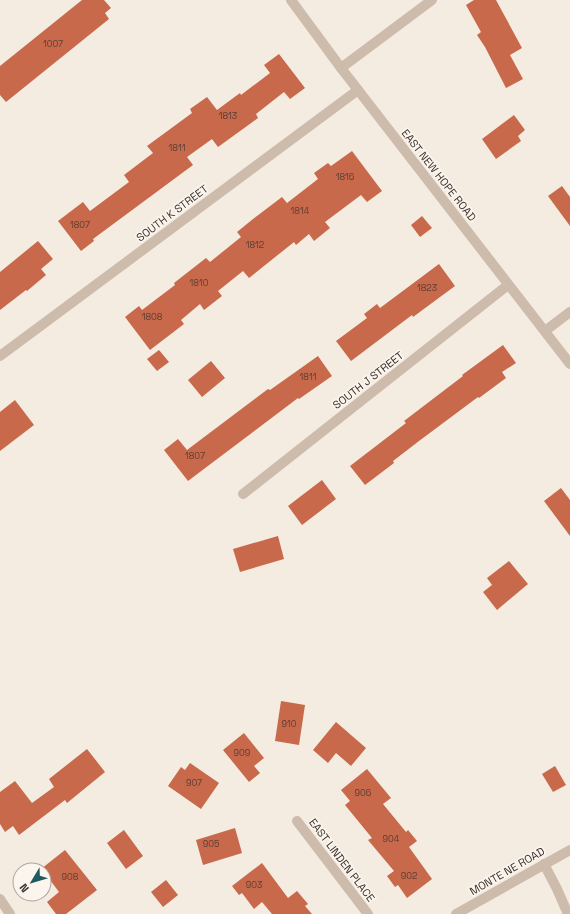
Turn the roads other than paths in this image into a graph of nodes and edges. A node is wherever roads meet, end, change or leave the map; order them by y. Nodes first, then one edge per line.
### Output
1 (291, 0) edge
2 (432, 0) edge
3 (340, 68) junction
4 (358, 90) junction
5 (508, 285) junction
6 (570, 312) edge
7 (545, 331) junction
8 (0, 356) edge
9 (570, 364) edge
10 (243, 494) dead end
11 (297, 821) dead end
12 (570, 850) edge
13 (544, 864) junction
14 (0, 899) edge
15 (10, 914) edge
16 (368, 914) edge
17 (456, 914) edge
18 (568, 914) edge

1 - 3 street, EAST NEW HOPE ROAD
2 - 3 street
3 - 4 street, EAST NEW HOPE ROAD
4 - 5 street, EAST NEW HOPE ROAD
4 - 8 street, SOUTH K STREET
5 - 7 street, EAST NEW HOPE ROAD
5 - 10 street, SOUTH J STREET
6 - 7 street
7 - 9 street, EAST NEW HOPE ROAD
11 - 16 street, EAST LINDEN PLACE
12 - 13 street, MONTE NE ROAD
13 - 17 street, MONTE NE ROAD
13 - 18 street
14 - 15 street

